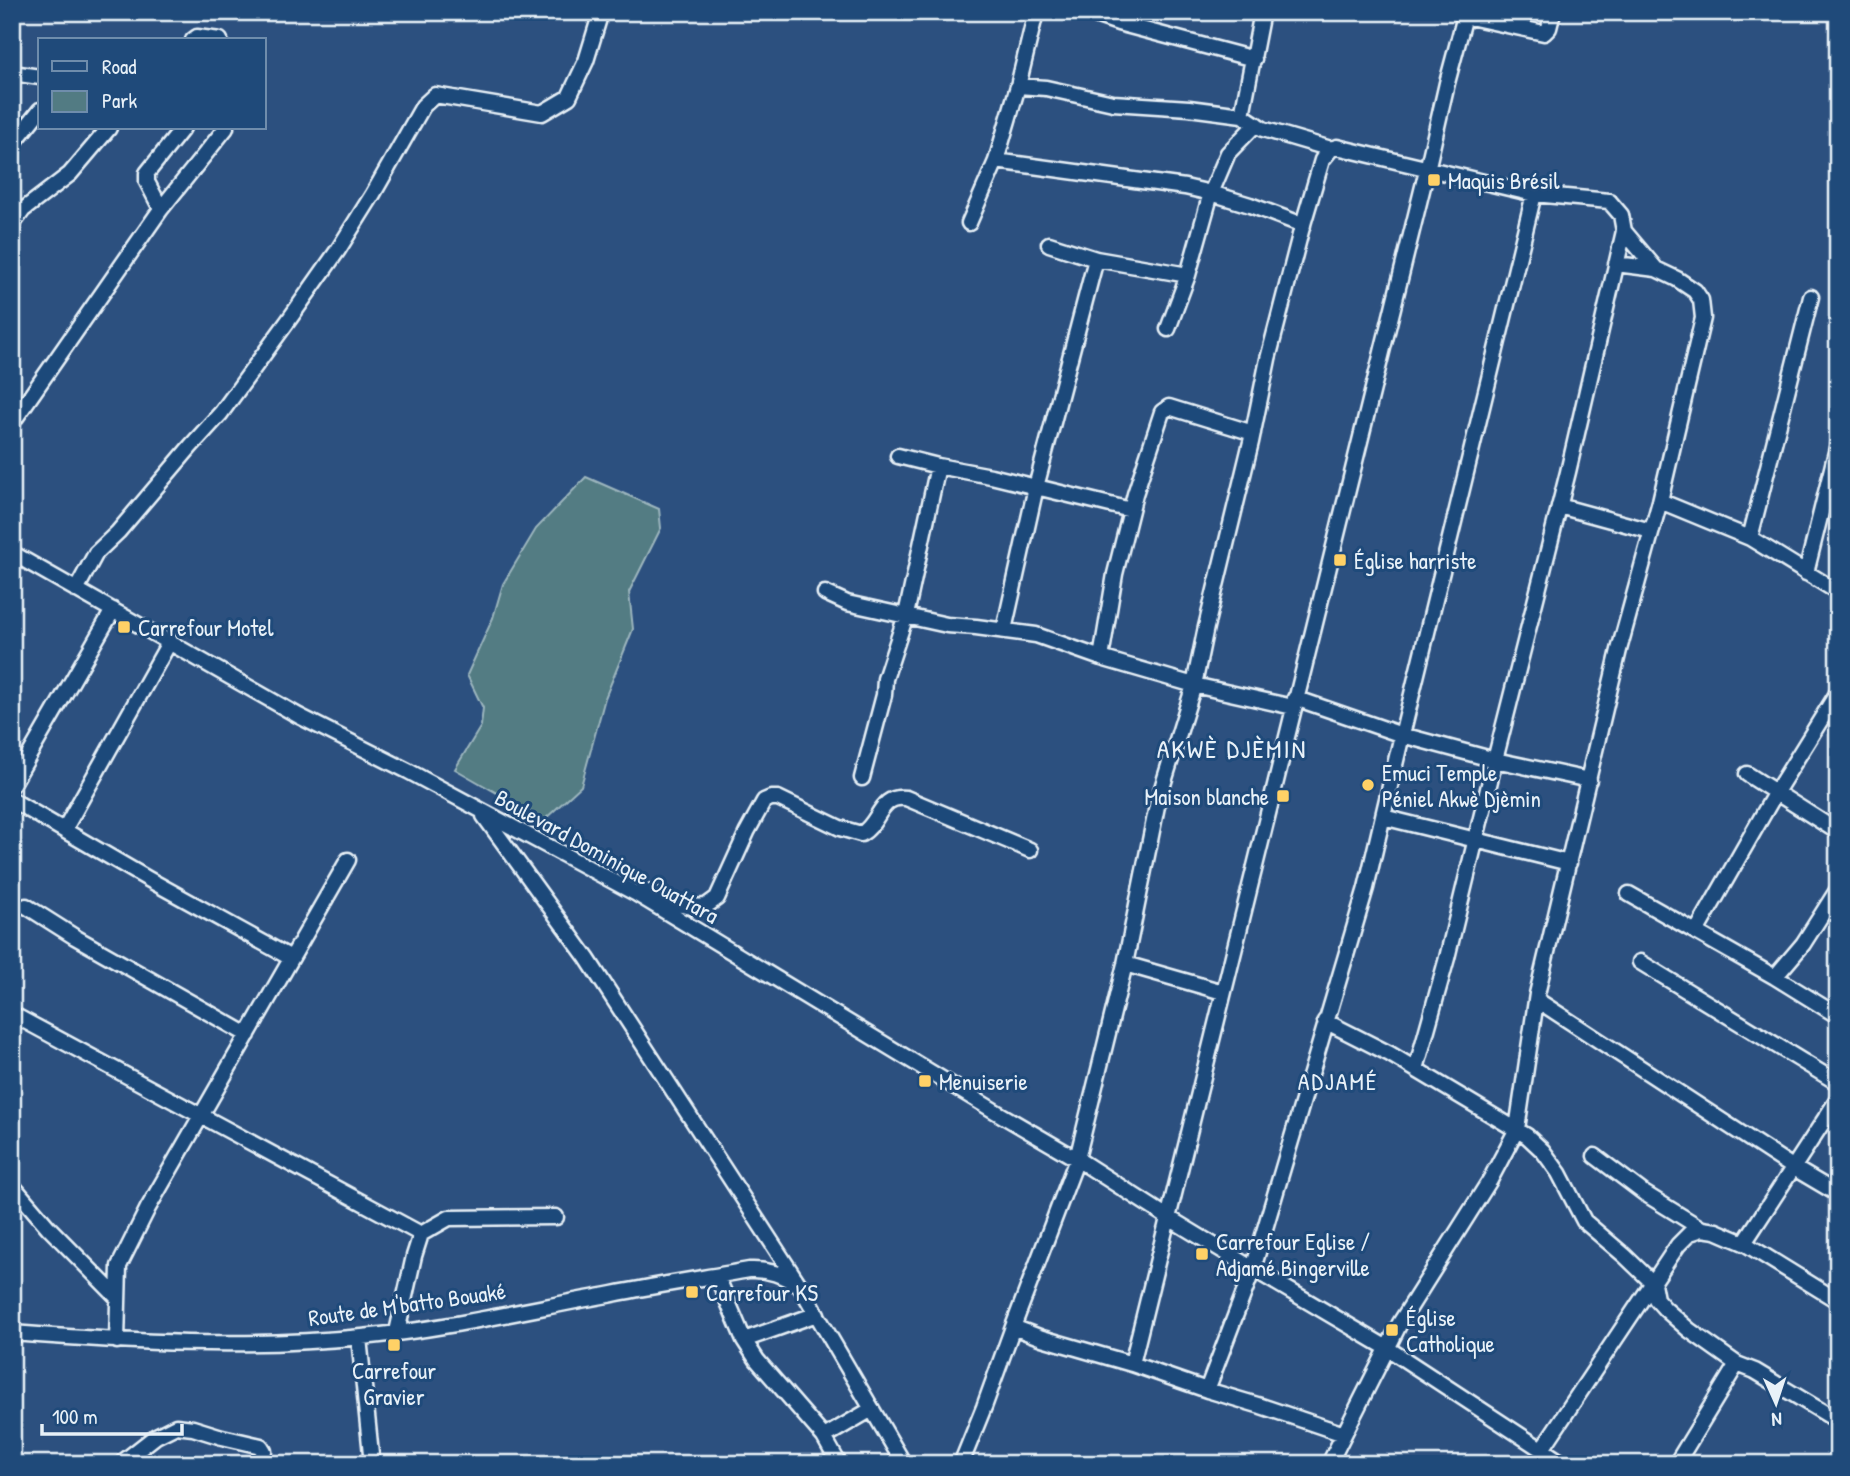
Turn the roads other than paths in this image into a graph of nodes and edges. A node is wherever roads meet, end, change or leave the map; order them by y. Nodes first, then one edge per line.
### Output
1 (601, 12) edge
2 (1036, 12) edge
3 (1086, 12) edge
4 (1262, 12) edge
5 (1553, 12) edge
6 (1466, 14) edge
7 (1254, 60) junction
8 (12, 73) edge
9 (38, 77) edge
10 (1018, 86) junction
11 (38, 112) edge
12 (1242, 115) junction
13 (1256, 124) junction
14 (107, 130) edge
15 (181, 130) edge
16 (224, 130) edge
17 (12, 145) edge
18 (1331, 149) junction
19 (996, 161) junction
20 (1427, 170) junction
21 (1212, 193) junction
22 (1534, 194) junction
23 (161, 209) junction
24 (970, 223) dead end
25 (12, 225) edge
26 (1303, 225) junction
27 (1624, 231) junction
28 (1049, 244) dead end
29 (1096, 259) junction
30 (1616, 264) junction
31 (1656, 269) junction
32 (1188, 275) junction
33 (1811, 297) dead end
34 (1168, 329) dead end
35 (12, 423) edge
36 (1253, 433) junction
37 (1838, 444) edge
38 (898, 456) dead end
39 (938, 466) junction
40 (1036, 487) junction
41 (1660, 501) junction
42 (1559, 506) junction
43 (1131, 510) junction
44 (1651, 531) junction
45 (1750, 538) junction
46 (12, 553) edge
47 (1806, 573) junction
48 (76, 590) junction
49 (1838, 592) edge
50 (825, 593) dead end
51 (113, 610) junction
52 (906, 615) junction
53 (1004, 630) junction
54 (170, 641) junction
55 (1101, 658) junction
56 (1195, 685) junction
57 (1838, 692) edge
58 (1294, 703) junction
59 (1402, 735) junction
60 (1495, 760) junction
61 (1747, 774) dead end
62 (862, 778) dead end
63 (1589, 780) junction
64 (12, 785) edge
65 (1776, 792) junction
66 (12, 800) edge
67 (481, 812) junction
68 (1383, 817) junction
69 (64, 830) junction
70 (1838, 832) edge
71 (1476, 841) junction
72 (1030, 850) dead end
73 (348, 860) dead end
74 (1569, 863) junction
75 (1838, 889) edge
76 (635, 894) junction
77 (1629, 894) dead end
78 (26, 906) dead end
79 (1696, 932) junction
80 (291, 958) junction
81 (1640, 962) dead end
82 (1125, 964) junction
83 (1775, 977) junction
84 (1223, 992) junction
85 (1537, 1000) junction
86 (12, 1014) edge
87 (1838, 1016) edge
88 (1325, 1021) junction
89 (248, 1035) junction
90 (1416, 1069) junction
91 (1838, 1083) edge
92 (1838, 1099) edge
93 (201, 1116) junction
94 (1517, 1129) junction
95 (1595, 1156) dead end
96 (1077, 1159) junction
97 (1794, 1168) junction
98 (12, 1185) edge
99 (1838, 1194) edge
100 (556, 1217) dead end
101 (1169, 1218) junction
102 (1702, 1229) junction
103 (421, 1234) junction
104 (1744, 1243) junction
105 (1253, 1269) junction
106 (717, 1276) junction
107 (1653, 1283) junction
108 (800, 1286) junction
109 (118, 1298) junction
110 (1838, 1301) edge
111 (817, 1314) junction
112 (1013, 1327) junction
113 (397, 1332) junction
114 (12, 1333) edge
115 (359, 1338) junction
116 (744, 1340) junction
117 (117, 1341) junction
118 (1387, 1348) junction
119 (1132, 1364) junction
120 (1737, 1364) junction
121 (1207, 1390) junction
122 (872, 1409) junction
123 (1838, 1421) edge
124 (1344, 1434) junction
125 (824, 1437) junction
126 (1542, 1449) junction
127 (1838, 1459) edge
128 (123, 1464) edge
129 (259, 1464) edge
130 (372, 1464) edge
131 (839, 1464) edge
132 (904, 1464) edge
133 (961, 1464) edge
134 (1329, 1464) edge
135 (1564, 1464) edge
136 (1676, 1464) edge
137 (1835, 1464) edge

1 - 48 street
2 - 10 street
3 - 7 street
4 - 7 street
5 - 6 street
6 - 20 street
7 - 12 street
8 - 9 street
10 - 12 street
10 - 19 street
11 - 17 street
12 - 13 street
13 - 18 street
13 - 21 street
14 - 25 street
15 - 23 street
16 - 23 street
18 - 20 street
18 - 26 street
19 - 21 street
19 - 24 street
20 - 22 street
20 - 58 street
21 - 26 street
21 - 32 street
22 - 27 street
22 - 59 street
23 - 35 street
26 - 36 street
27 - 30 street
27 - 31 street
28 - 29 street
29 - 32 street
29 - 40 street
30 - 31 street
30 - 42 street
31 - 41 street
32 - 34 street
33 - 45 street
36 - 43 street
36 - 56 street
37 - 47 street
38 - 39 street
39 - 40 street
39 - 52 street
40 - 43 street
40 - 53 street
41 - 44 street
41 - 45 street
42 - 44 street
42 - 60 street
43 - 55 street
44 - 63 street
45 - 47 street
46 - 48 street, Boulevard Dominique Ouattara
47 - 49 street
48 - 51 street, Boulevard Dominique Ouattara
50 - 52 street
51 - 54 street, Boulevard Dominique Ouattara
51 - 64 street
52 - 53 street
52 - 62 street
53 - 55 street
54 - 67 street, Boulevard Dominique Ouattara
54 - 69 street
55 - 56 street
56 - 58 street
56 - 82 street
57 - 65 street
58 - 59 street
58 - 84 street
59 - 60 street
59 - 68 street
60 - 63 street
60 - 71 street
61 - 65 street
63 - 74 street
65 - 70 street
65 - 79 street
66 - 69 street
67 - 76 street, Boulevard Dominique Ouattara
67 - 108 street
68 - 71 street
68 - 88 street
69 - 80 street
71 - 74 street
71 - 90 street
72 - 76 street
73 - 80 street
74 - 85 street
75 - 83 street
76 - 96 street, Boulevard Dominique Ouattara
77 - 79 street
78 - 89 street
79 - 83 street
80 - 89 street
81 - 91 street
82 - 84 street
82 - 96 street
83 - 87 street
84 - 101 street
85 - 94 street
85 - 97 street
86 - 93 street
88 - 90 street
88 - 105 street
89 - 93 street
90 - 94 street
92 - 97 street
93 - 103 street
93 - 109 street
94 - 107 street
94 - 118 street
95 - 102 street
96 - 101 street, Boulevard Dominique Ouattara
96 - 112 street
97 - 99 street
97 - 104 street
98 - 109 street
100 - 103 street
101 - 105 street, Boulevard Dominique Ouattara
101 - 119 street
102 - 104 street
102 - 107 street
103 - 113 street
104 - 110 street
105 - 118 street, Boulevard Dominique Ouattara
105 - 121 street
106 - 108 street, Route de M'batto Bouaké
106 - 113 street, Route de M'batto Bouaké
106 - 116 street
107 - 120 street
107 - 126 street
108 - 111 street
109 - 117 street
111 - 116 street
111 - 122 street
112 - 119 street
112 - 133 street
113 - 115 street, Route de M'batto Bouaké
114 - 117 street, Route de M'batto Bouaké
115 - 117 street, Route de M'batto Bouaké
115 - 130 street
116 - 125 street
118 - 124 street
118 - 126 street, Boulevard Dominique Ouattara
119 - 121 street
120 - 123 street
120 - 136 street
121 - 124 street
122 - 125 street
122 - 132 street
124 - 134 street
125 - 131 street
126 - 135 street, Boulevard Dominique Ouattara
127 - 137 street
128 - 129 street

